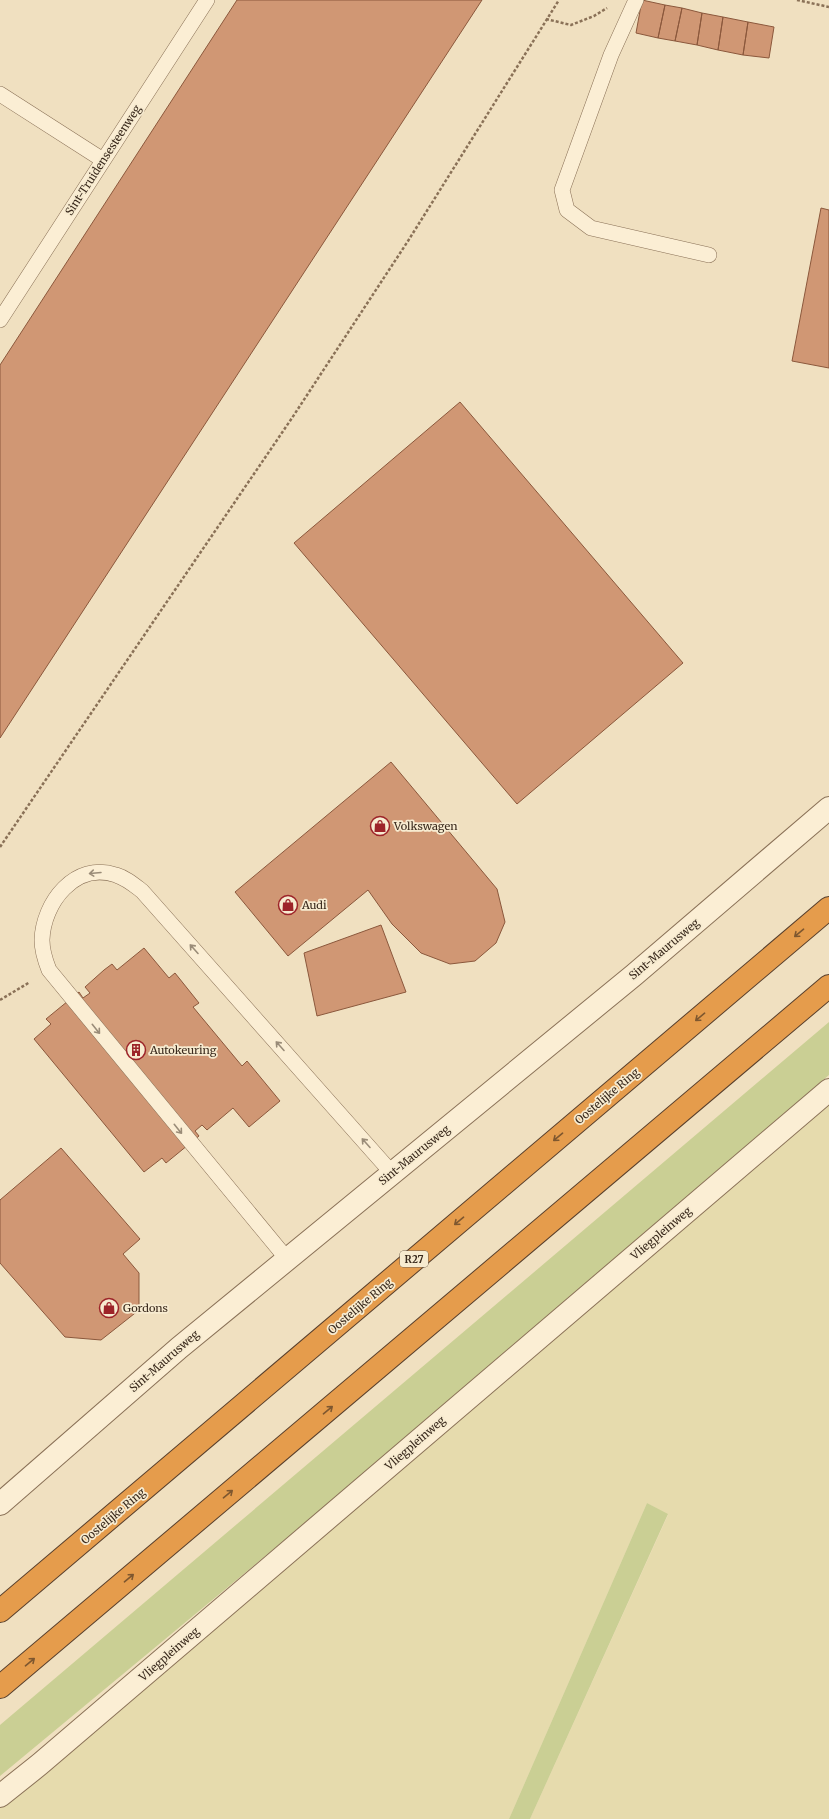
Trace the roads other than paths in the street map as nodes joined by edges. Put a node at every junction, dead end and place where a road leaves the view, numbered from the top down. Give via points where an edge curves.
1 (207, 0) edge
2 (636, 0) edge
3 (0, 94) edge
4 (103, 160) junction
5 (709, 255) dead end
6 (0, 320) edge
7 (829, 808) edge
8 (829, 908) edge
9 (829, 986) edge
10 (829, 1090) edge
11 (392, 1173) junction
12 (287, 1259) junction
13 (0, 1504) edge
14 (0, 1611) edge
15 (0, 1687) edge
16 (0, 1796) edge

1 - 4 lane, Sint-Truidensesteenweg
2 - 5 lane via 611,55 562,190 566,210 591,228
3 - 4 lane
4 - 6 lane, Sint-Truidensesteenweg
7 - 11 street, Sint-Maurusweg via 634,975
8 -> 14 highway, Oostelijke Ring / R27
15 -> 9 highway
10 - 16 street, Vliegpleinweg
11 - 12 street, Sint-Maurusweg
11 -> 12 lane via 142,891 129,880 114,874 90,873 70,882 60,892 44,926 43,952 49,970
12 - 13 street, Sint-Maurusweg via 179,1348

